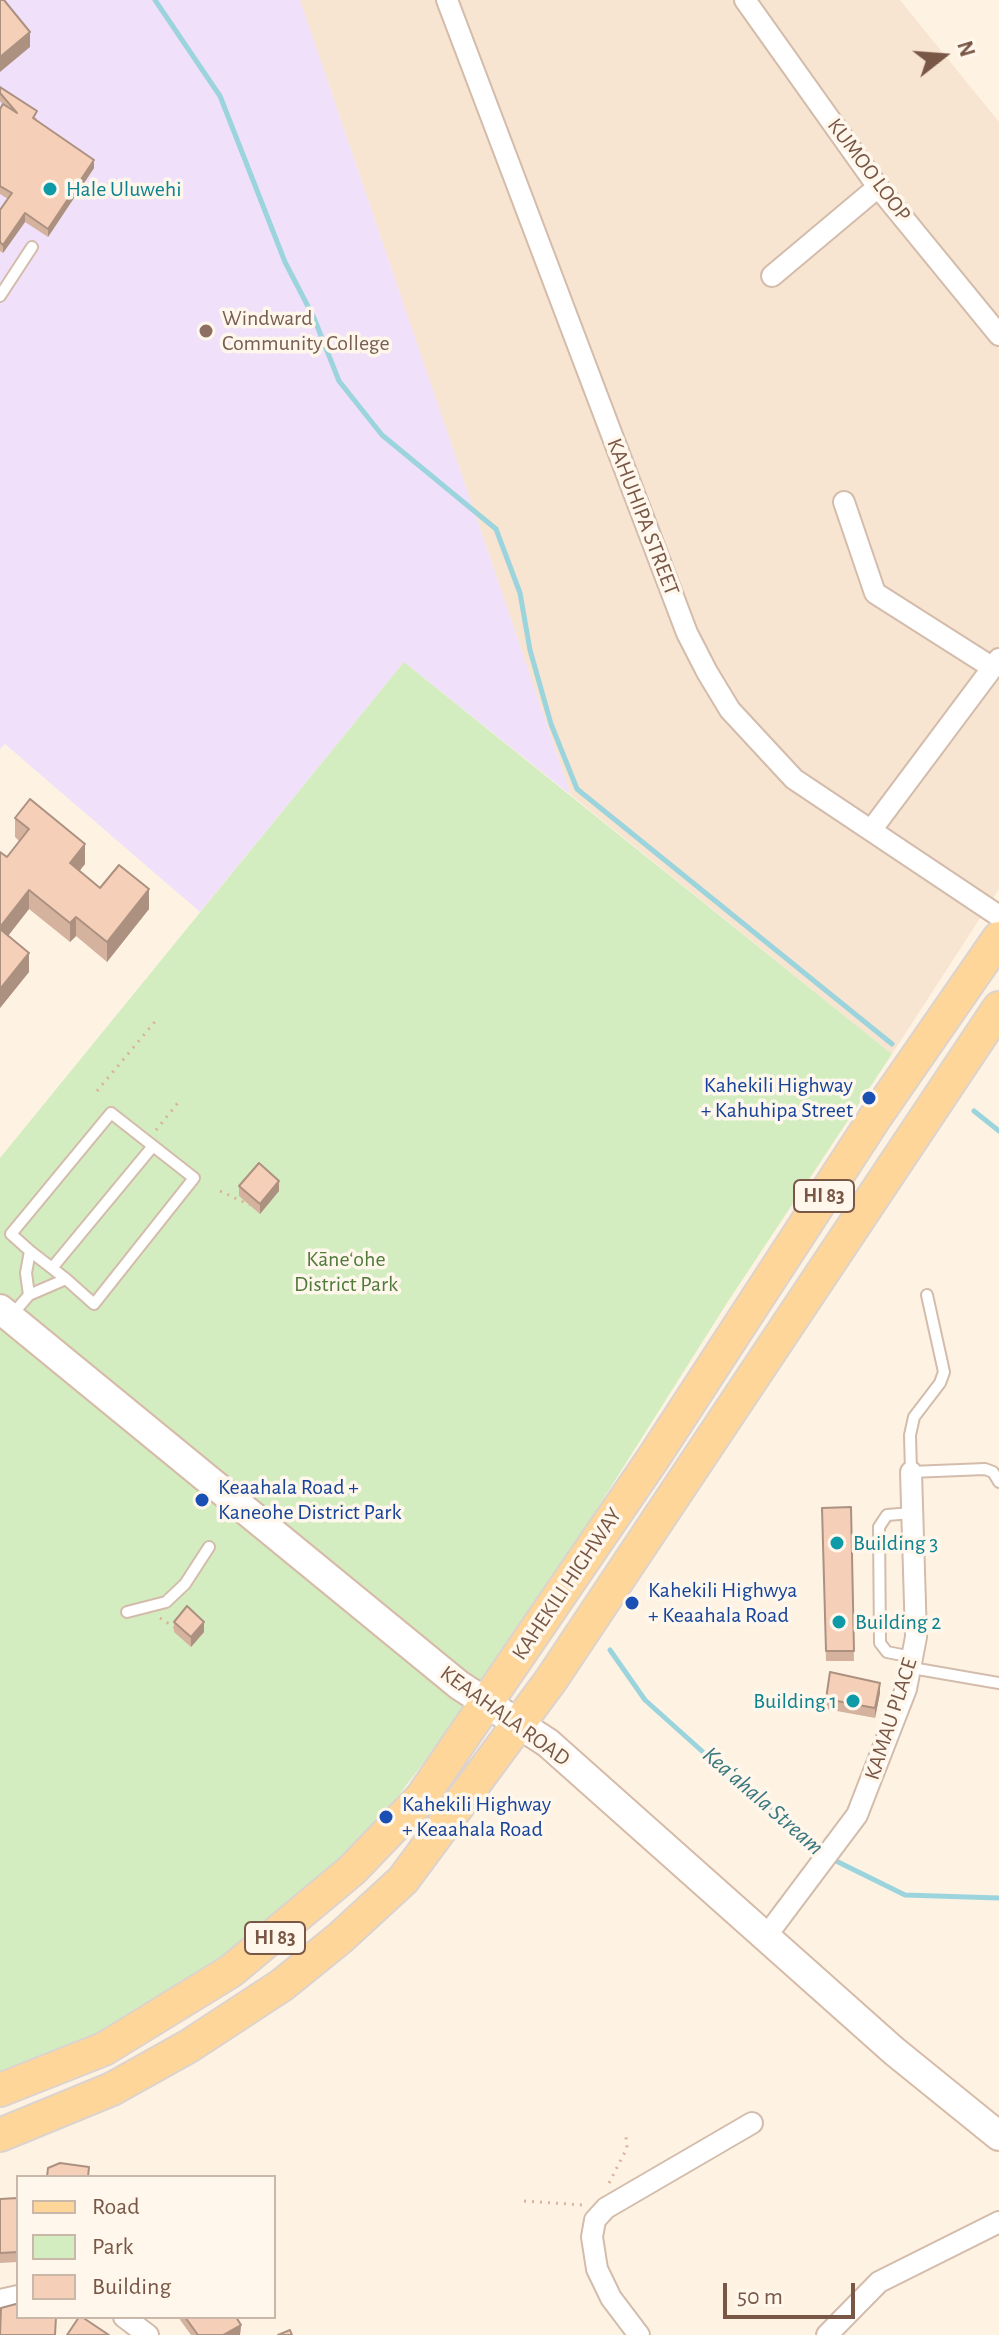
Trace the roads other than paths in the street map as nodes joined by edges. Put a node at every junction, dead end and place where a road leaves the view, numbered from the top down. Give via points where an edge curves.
1 (447, 0) edge
2 (745, 0) edge
3 (878, 187) junction
4 (32, 247) dead end
5 (772, 276) dead end
6 (0, 296) edge
7 (999, 335) edge
8 (844, 502) dead end
9 (996, 663) edge
10 (872, 829) junction
11 (999, 916) edge
12 (999, 938) edge
13 (999, 1008) edge
14 (152, 1141) junction
15 (30, 1251) junction
16 (52, 1268) junction
17 (66, 1279) junction
18 (29, 1295) junction
19 (927, 1295) dead end
20 (5, 1314) edge
21 (911, 1472) junction
22 (999, 1482) edge
23 (912, 1513) junction
24 (209, 1547) dead end
25 (127, 1612) dead end
26 (913, 1662) junction
27 (999, 1683) edge
28 (486, 1705) junction
29 (520, 1724) junction
30 (767, 1935) junction
31 (0, 2090) edge
32 (752, 2123) dead end
33 (0, 2135) edge
34 (999, 2136) edge
35 (999, 2222) edge
36 (127, 2319) edge
37 (148, 2335) edge
38 (639, 2335) edge
39 (827, 2335) edge

1 - 10 street, KAHUHIPA STREET via 687,633 730,710 794,779
2 - 3 street, KUMOO LOOP
3 - 5 street
3 - 7 street, KUMOO LOOP
4 - 6 lane
8 - 9 street via 875,593
9 - 10 street
10 - 11 street, KAHUHIPA STREET
12 - 28 main road, KAHEKILI HIGHWAY / HI 83
13 - 29 main road, KAHEKILI HIGHWAY / HI 83
14 - 15 lane via 111,1113 11,1234
14 - 16 lane
14 - 17 lane via 194,1178 94,1304
15 - 16 lane
15 - 18 lane
16 - 17 lane
17 - 18 lane
18 - 20 lane
19 - 21 lane via 944,1372 914,1417
20 - 28 street, KEAAHALA ROAD
21 - 22 lane via 985,1469
21 - 23 street, KAMAU PLACE
23 - 26 street, KAMAU PLACE
23 - 26 lane via 880,1520 879,1559 880,1643 887,1652
24 - 25 lane via 166,1602
26 - 27 lane
26 - 30 street, KAMAU PLACE via 862,1803 836,1847
28 - 29 street, KEAAHALA ROAD
28 - 31 main road, KAHEKILI HIGHWAY / HI 83 via 405,1816 269,1942 189,1999 104,2049
29 - 30 street, KEAAHALA ROAD
29 - 33 main road, KAHEKILI HIGHWAY / HI 83 via 412,1870 282,1985 112,2089
30 - 34 street, KEAAHALA ROAD via 894,2051
32 - 38 street via 599,2210 592,2237 597,2269
35 - 39 street via 879,2282
36 - 37 street

